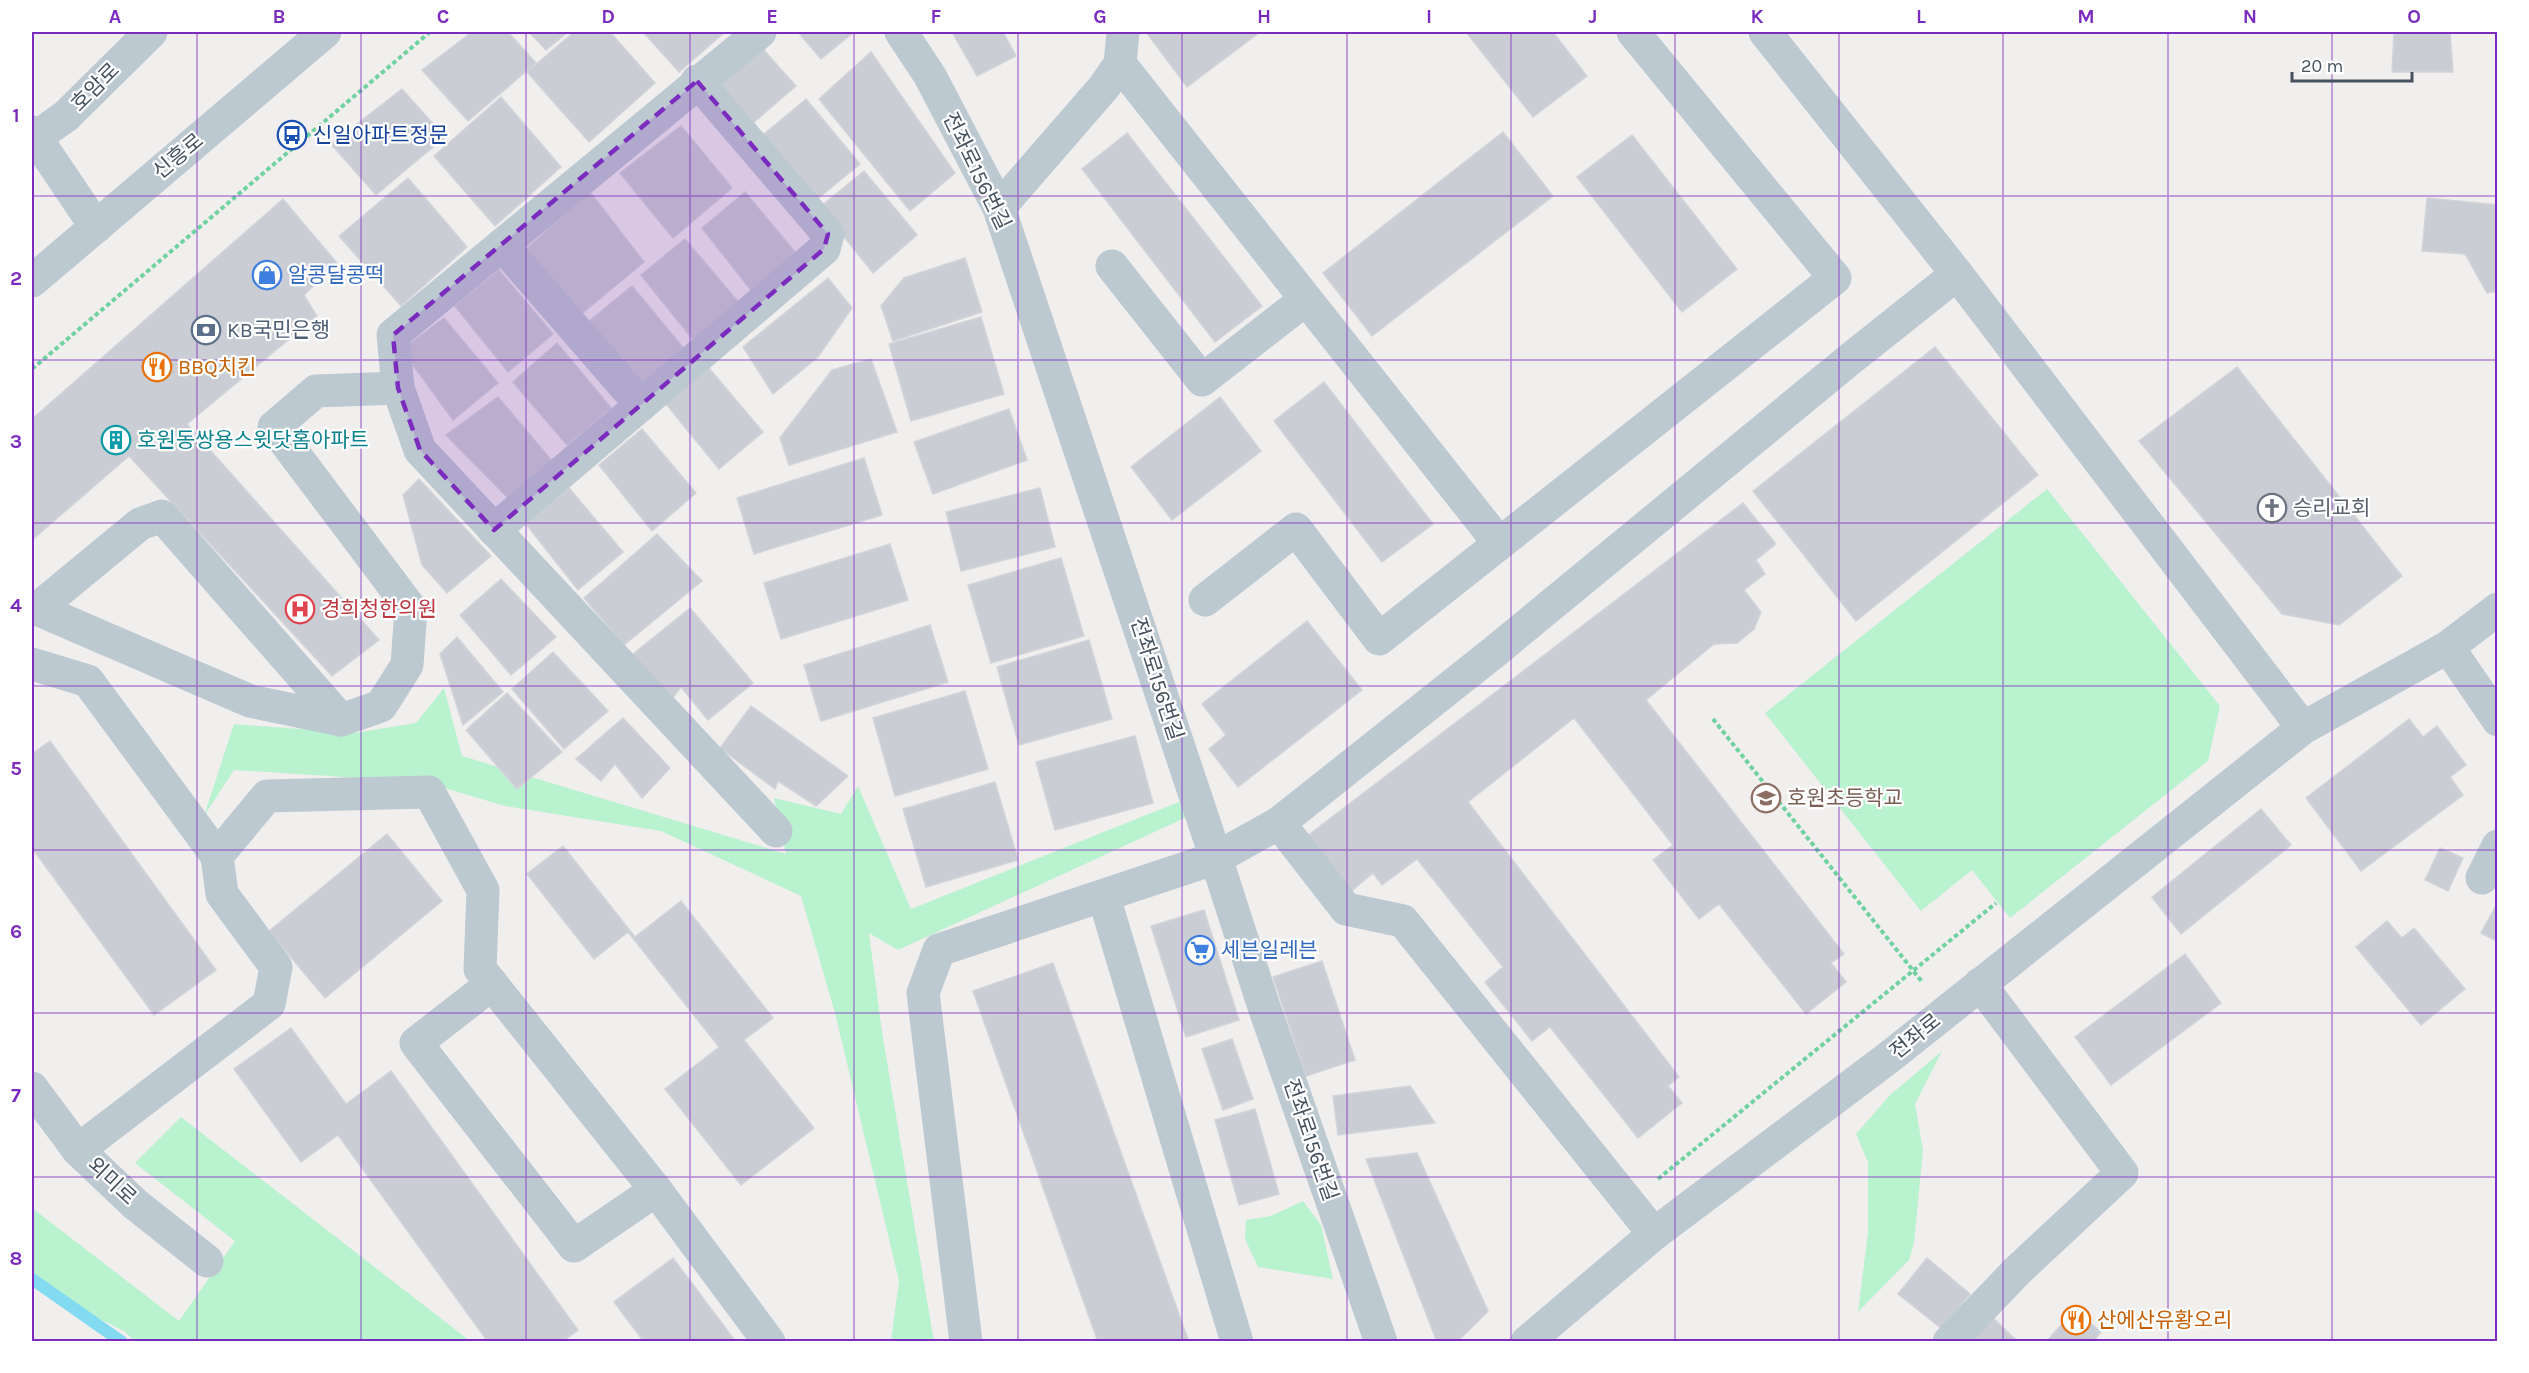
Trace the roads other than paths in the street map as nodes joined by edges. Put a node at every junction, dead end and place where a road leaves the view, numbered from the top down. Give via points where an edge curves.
1 (151, 32) edge
2 (325, 32) edge
3 (760, 32) edge
4 (901, 32) edge
5 (1123, 32) edge
6 (1633, 32) edge
7 (1765, 32) edge
8 (1120, 64) junction
9 (697, 81) junction
10 (33, 135) edge
11 (999, 208) junction
12 (96, 227) junction
13 (502, 244) junction
14 (1112, 266) dead end
15 (1957, 274) junction
16 (32, 281) edge
17 (1305, 300) junction
18 (398, 388) junction
19 (641, 405) junction
20 (494, 530) junction
21 (1499, 543) junction
22 (1205, 600) dead end
23 (34, 608) edge
24 (2498, 609) edge
25 (2448, 647) junction
26 (32, 664) edge
27 (341, 720) junction
28 (2498, 720) edge
29 (2303, 728) junction
30 (1279, 823) junction
31 (776, 831) dead end
32 (2498, 846) edge
33 (217, 856) junction
34 (1216, 858) junction
35 (2482, 878) dead end
36 (1104, 897) junction
37 (492, 984) junction
38 (1980, 984) junction
39 (32, 1088) edge
40 (78, 1150) junction
41 (656, 1190) junction
42 (1654, 1234) junction
43 (207, 1261) dead end
44 (769, 1341) edge
45 (966, 1341) edge
46 (1237, 1341) edge
47 (1380, 1341) edge
48 (1527, 1341) edge
49 (1949, 1341) edge

1 - 10 street, 호암로 via 66,116
2 - 12 street, 신흥로
3 - 9 street
4 - 11 street, 전좌로156번길 via 930,76
5 - 8 street
6 - 21 street via 1835,278
7 - 15 street
8 - 11 street
8 - 17 street
9 - 13 street
9 - 19 street via 828,234 824,249
10 - 12 street
11 - 34 street, 전좌로156번길
12 - 16 street, 신흥로
13 - 18 street via 393,335
13 - 19 street
14 - 17 street via 1202,380
15 - 29 street
15 - 30 street
17 - 21 street
18 - 20 street via 420,450
18 - 27 street via 316,391 274,427 411,609 407,665 381,706
19 - 20 street
20 - 31 street
21 - 22 street via 1379,639 1296,529
23 - 27 street via 250,702
23 - 27 street via 140,524 162,516
24 - 25 street, 전좌로
25 - 28 street
25 - 29 street, 전좌로
26 - 33 street via 88,681
29 - 38 street, 전좌로
30 - 34 street
30 - 42 street via 1346,909 1403,921
32 - 35 street
33 - 37 street via 267,796 429,792 483,890 480,969
33 - 40 street via 222,894 276,967 268,1004
34 - 36 street
34 - 47 street, 전좌로156번길
36 - 45 street via 939,950 924,993
36 - 46 street
37 - 41 street
37 - 41 street via 416,1044 574,1246
38 - 42 street, 전좌로
38 - 49 street via 2122,1173
39 - 40 street, 외미로
40 - 43 street, 외미로 via 135,1204
41 - 44 street
42 - 48 street, 전좌로

